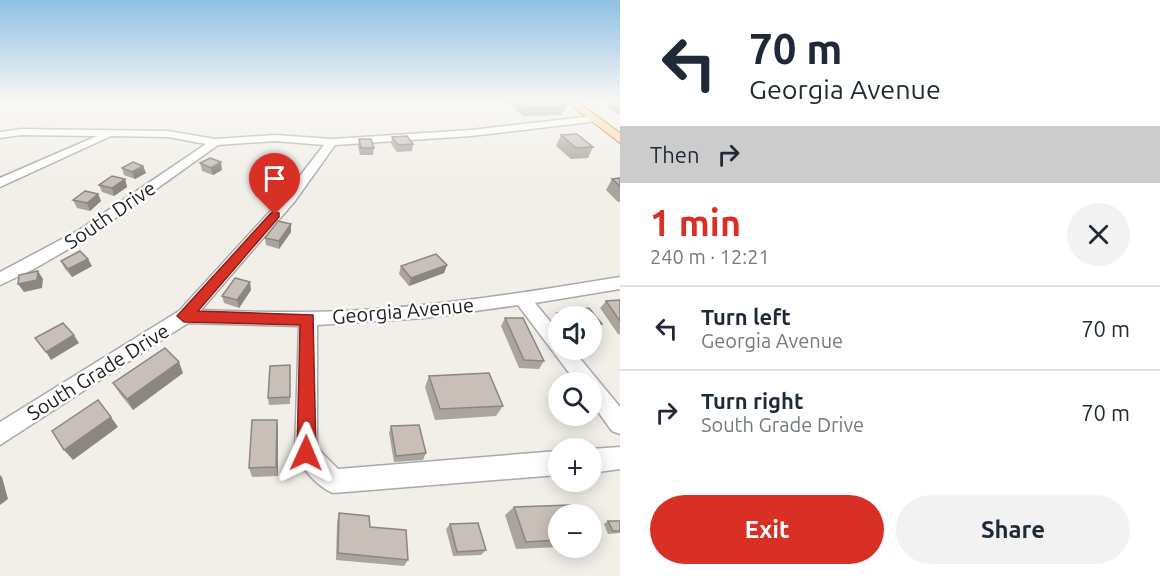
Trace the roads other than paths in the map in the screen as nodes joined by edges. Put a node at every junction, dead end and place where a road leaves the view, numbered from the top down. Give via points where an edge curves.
1 (525, 127) edge
2 (605, 127) edge
3 (110, 134) junction
4 (0, 135) edge
5 (618, 136) edge
6 (215, 142) junction
7 (332, 142) junction
8 (0, 183) edge
9 (0, 279) edge
10 (620, 283) edge
11 (523, 299) junction
12 (184, 316) junction
13 (308, 319) junction
14 (548, 331) edge
15 (570, 360) edge
16 (580, 372) edge
17 (602, 400) edge
18 (620, 424) edge
19 (0, 434) edge
20 (620, 459) edge
21 (602, 460) edge
22 (548, 464) edge

1 - 7 street
2 - 5 main road
3 - 4 street
3 - 6 street via 168,134
3 - 8 street
6 - 7 street via 275,138
6 - 9 street, South Drive via 45,259
7 - 12 street, South Grade Drive via 290,198
10 - 11 street, Georgia Avenue
11 - 13 street, Georgia Avenue
11 - 14 street
12 - 13 street, Georgia Avenue
12 - 19 street, South Grade Drive
13 - 22 street via 306,453 333,481
15 - 16 street
17 - 18 street
20 - 21 street

